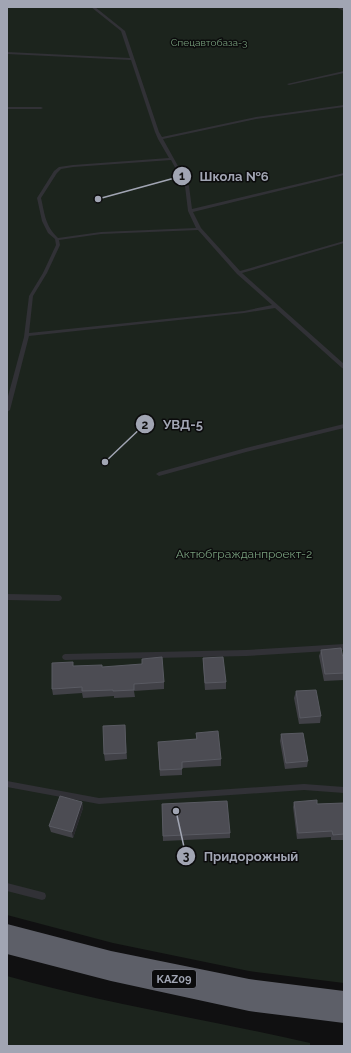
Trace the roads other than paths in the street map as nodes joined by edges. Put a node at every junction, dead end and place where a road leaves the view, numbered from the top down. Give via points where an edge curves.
1 (93, 7) edge
2 (337, 7) edge
3 (344, 10) edge
4 (7, 53) edge
5 (133, 58) junction
6 (344, 72) edge
7 (289, 84) dead end
8 (344, 106) edge
9 (7, 108) edge
10 (41, 108) dead end
11 (160, 139) junction
12 (172, 159) junction
13 (344, 174) edge
14 (190, 211) junction
15 (200, 229) junction
16 (56, 240) junction
17 (344, 242) edge
18 (240, 273) junction
19 (276, 306) junction
20 (26, 335) junction
21 (344, 358) edge
22 (336, 360) junction
23 (344, 367) edge
24 (7, 410) edge
25 (344, 426) edge
26 (159, 474) dead end
27 (7, 597) edge
28 (59, 598) dead end
29 (344, 647) edge
30 (65, 657) dead end
31 (7, 784) edge
32 (344, 790) edge
33 (7, 887) edge
34 (42, 896) dead end
35 (7, 939) edge
36 (344, 1008) edge

1 - 5 lane via 123,31
2 - 3 lane
4 - 5 lane
5 - 11 lane
6 - 7 lane
8 - 11 lane via 256,118
9 - 10 lane
11 - 12 lane
12 - 14 lane via 187,186
12 - 16 lane via 60,168 39,198 44,222
13 - 14 lane
14 - 15 lane
15 - 16 lane via 101,233
15 - 18 lane
16 - 20 lane via 58,245 31,296
17 - 18 lane
18 - 19 lane
19 - 20 lane via 244,312
19 - 22 lane
20 - 24 lane
21 - 22 lane
22 - 23 lane
25 - 26 lane
27 - 28 lane
29 - 30 lane via 246,653
31 - 32 lane via 99,801 304,787
33 - 34 lane
35 - 36 highway, KAZ09 via 111,966 249,995

